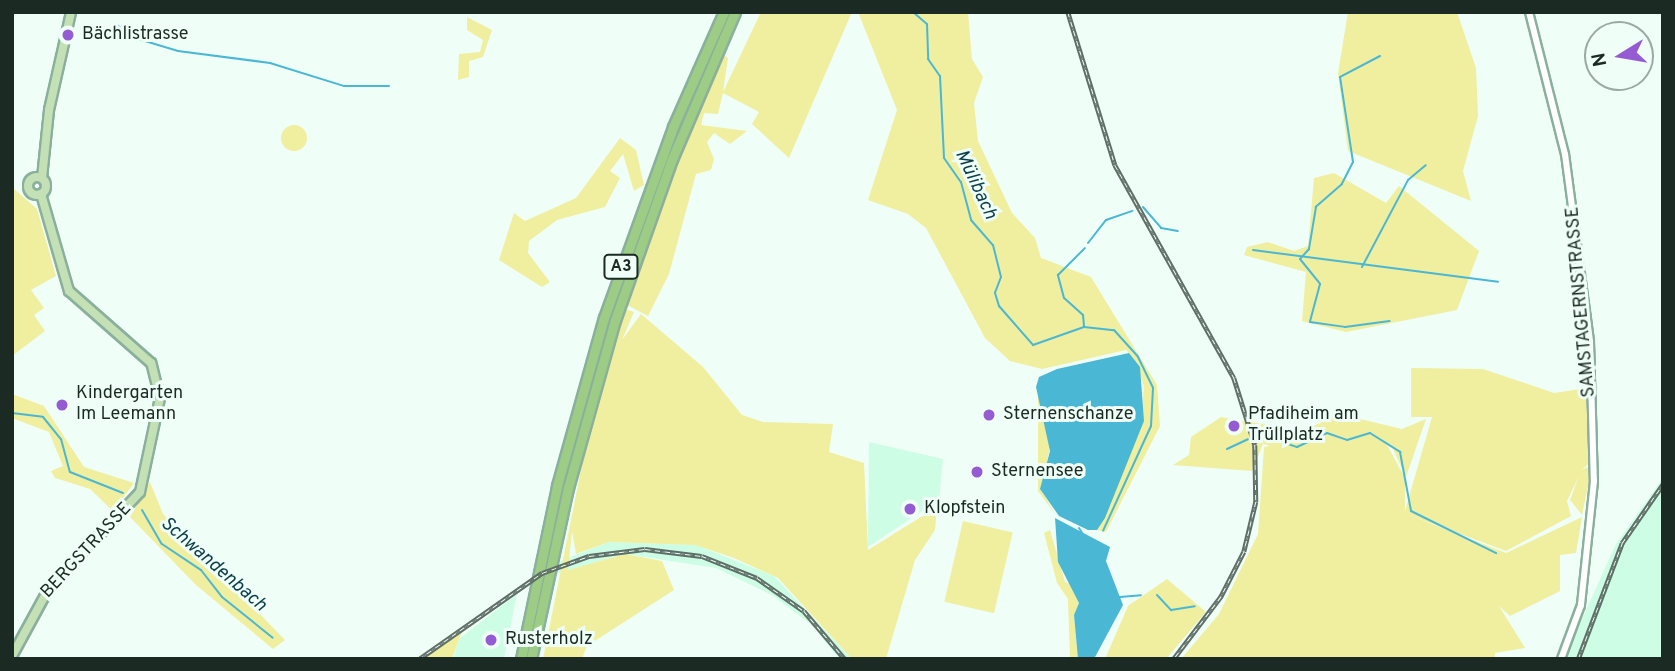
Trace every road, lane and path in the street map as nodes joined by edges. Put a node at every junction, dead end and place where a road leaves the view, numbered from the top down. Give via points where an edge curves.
1 (71, 12) edge
2 (724, 12) edge
3 (735, 12) edge
4 (1529, 12) edge
5 (42, 178) junction
6 (41, 194) junction
7 (12, 656) edge
8 (520, 659) edge
9 (531, 659) edge
10 (1561, 659) edge

1 - 5 main road via 49,110
2 - 8 highway, A3 via 648,192 598,339 557,486
3 - 9 highway, A3 via 672,159 615,320 568,488
4 - 10 street, SAMSTAGERNSTRASSE via 1565,154 1590,342 1594,481 1582,596
5 - 6 main road, BERGSTRASSE via 46,187
5 - 6 main road, BERGSTRASSE via 28,185
6 - 7 main road, BERGSTRASSE via 69,291 152,363 160,398 140,492 49,588

